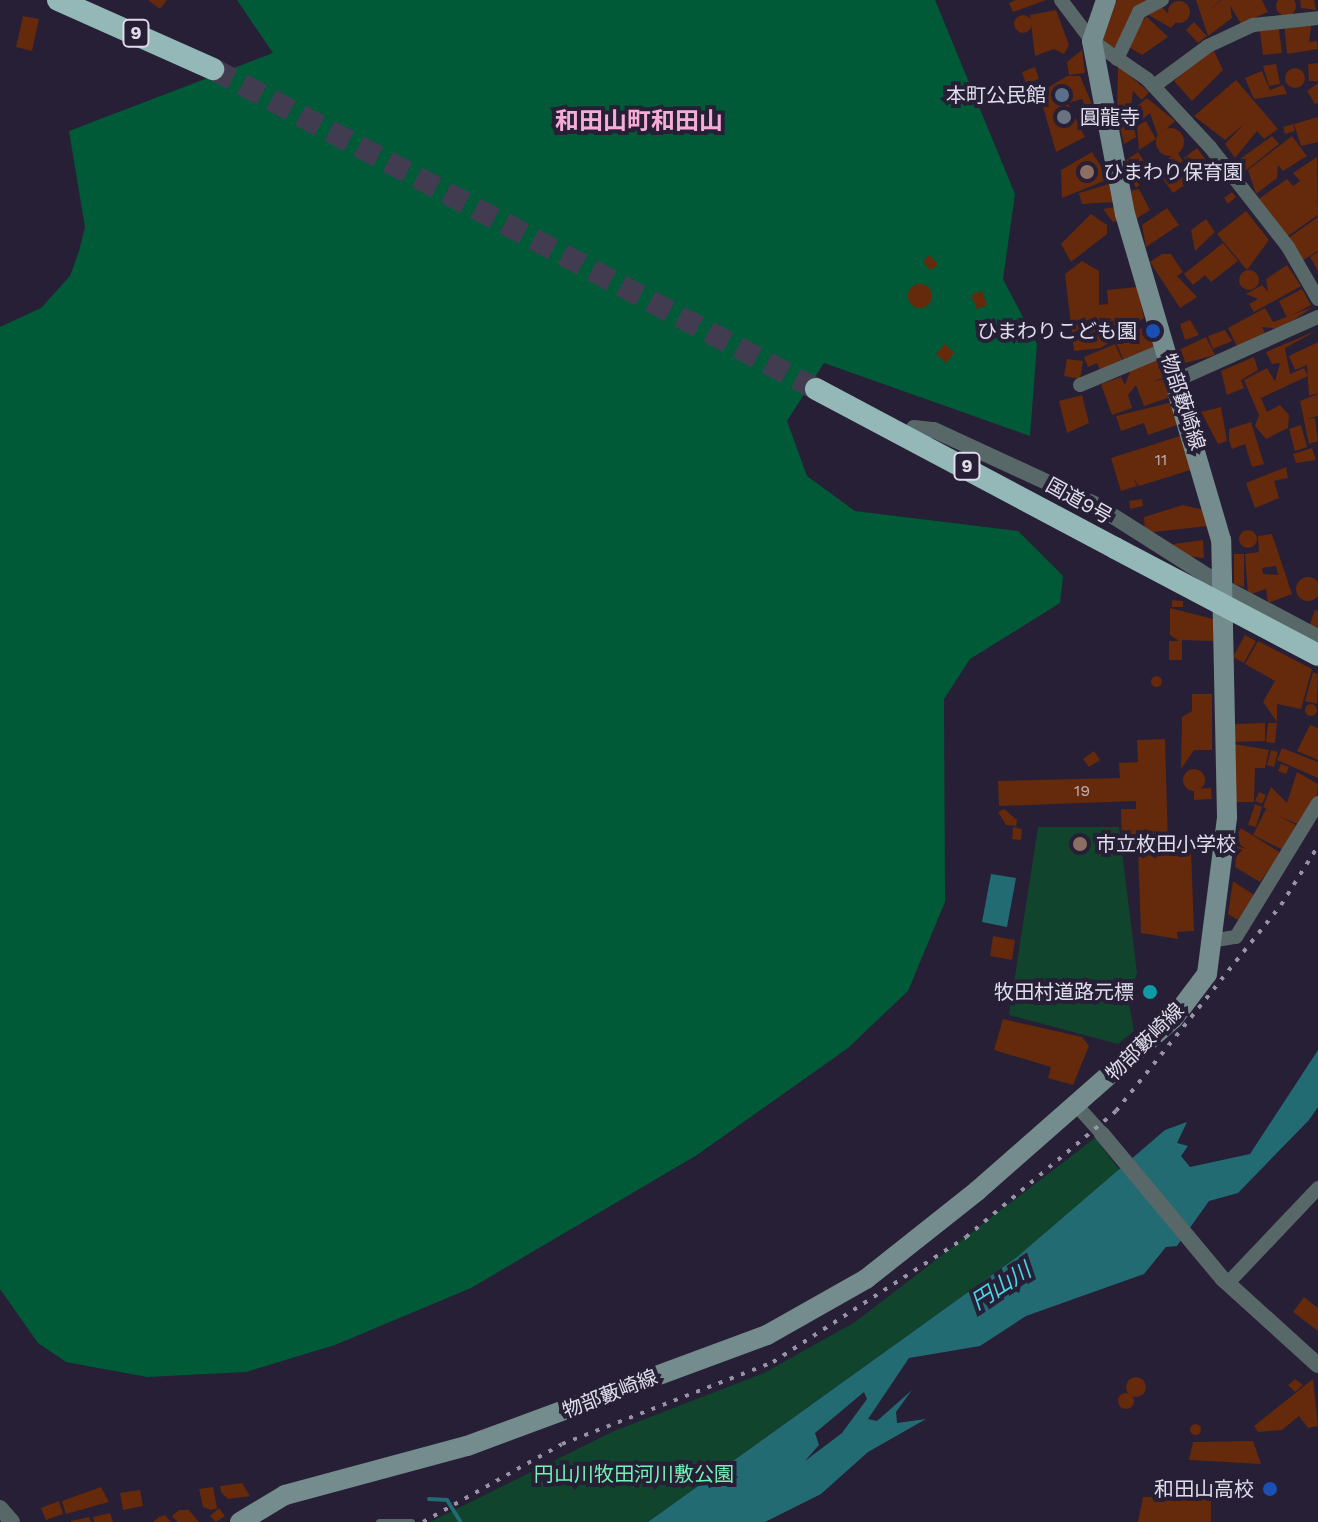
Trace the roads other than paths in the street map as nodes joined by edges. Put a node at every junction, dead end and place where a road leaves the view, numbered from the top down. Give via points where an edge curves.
1 (58, 0) edge
2 (1061, 0) edge
3 (1106, 0) edge
4 (1162, 0) edge
5 (1318, 18) edge
6 (1092, 41) junction
7 (1117, 59) junction
8 (213, 69) tunnel mouth
9 (1154, 86) junction
10 (1318, 299) edge
11 (1318, 317) edge
12 (1166, 349) junction
13 (1177, 380) junction
14 (1080, 385) dead end
15 (816, 389) tunnel mouth
16 (909, 438) junction
17 (1223, 586) junction
18 (1318, 636) edge
19 (1318, 655) edge
20 (1318, 803) edge
21 (1216, 940) junction
22 (1078, 1107) junction
23 (1102, 1134) joint
24 (1318, 1188) edge
25 (1226, 1281) junction
26 (1318, 1365) edge
27 (0, 1508) edge
28 (12, 1522) edge
29 (240, 1522) edge
30 (379, 1522) edge
31 (411, 1522) edge

1 - 8 highway, 9
2 - 6 street
3 - 6 main road, 物部藪崎線
4 - 7 street via 1139,12
5 - 9 street via 1253,25 1208,46
6 - 7 street
6 - 12 main road, 物部藪崎線 via 1125,214
7 - 9 street
9 - 10 street via 1288,247
11 - 13 street
12 - 13 main road, 物部藪崎線
12 - 14 street
13 - 17 main road, 物部藪崎線 via 1213,497
15 - 16 highway, 国道9号 / 9
16 - 17 street via 914,428 934,430 1094,504
16 - 19 highway, 国道9号 / 9, bridge
17 - 18 street
17 - 21 main road, 物部藪崎線 via 1227,817
20 - 21 street via 1236,937
21 - 22 main road, 物部藪崎線 via 1207,974 1173,1019
22 - 23 street
22 - 29 main road, 物部藪崎線 via 866,1279 767,1335 467,1446 285,1495
23 - 25 street
24 - 25 street
25 - 26 street
27 - 28 street
30 - 31 lane

